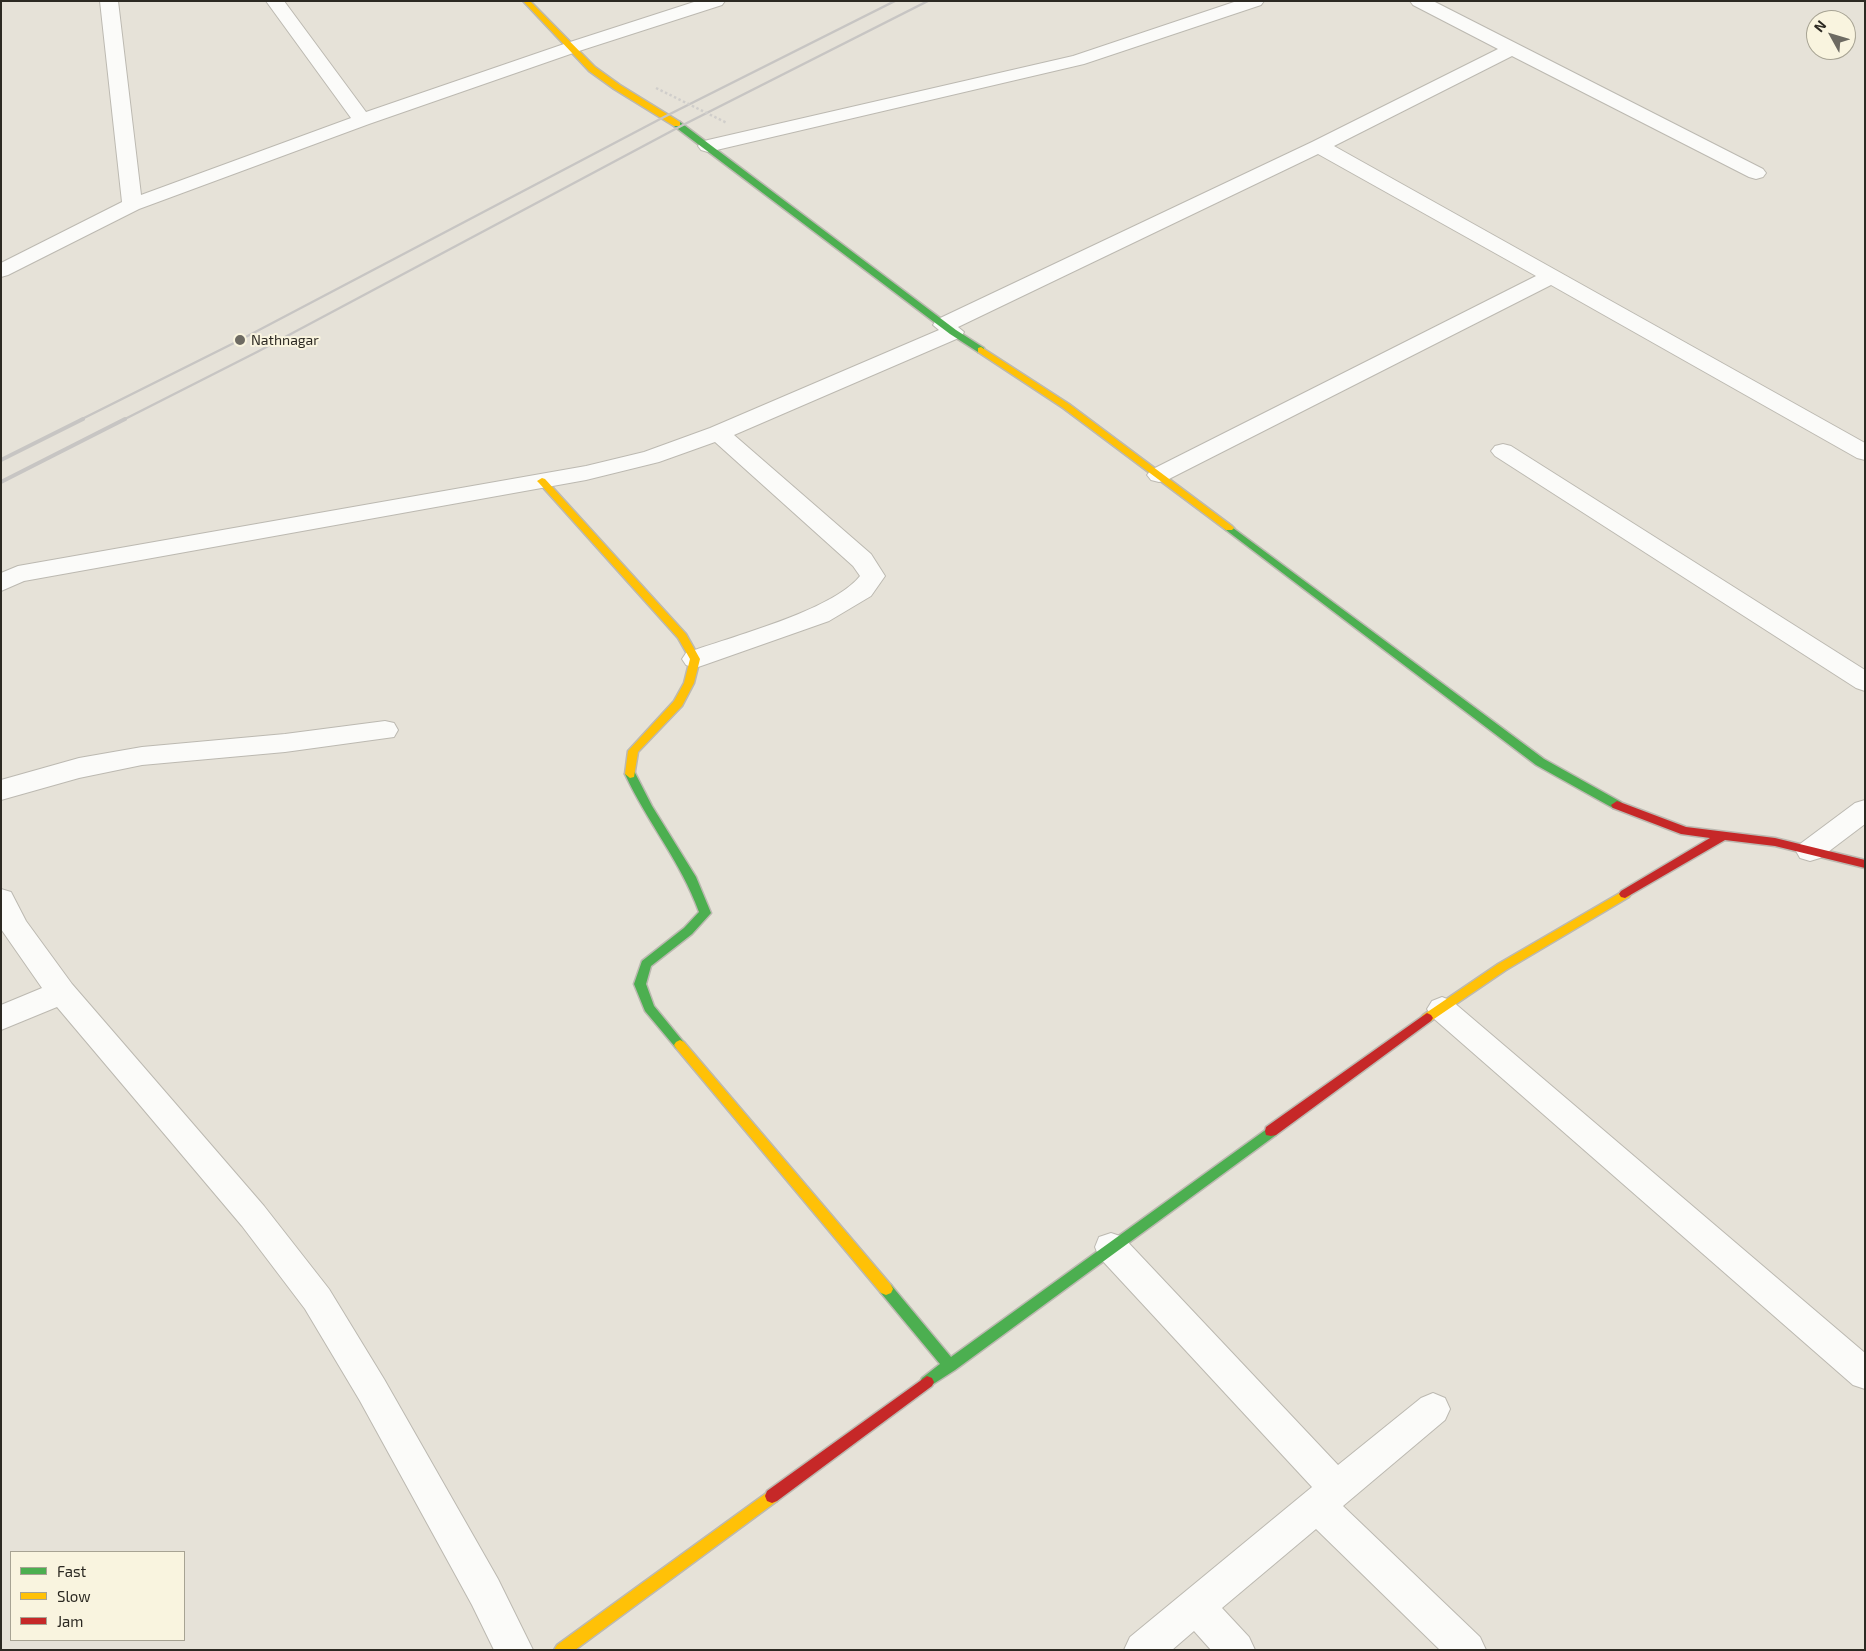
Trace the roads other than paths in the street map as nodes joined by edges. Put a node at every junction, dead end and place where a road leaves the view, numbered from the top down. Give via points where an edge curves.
1 (109, 1) edge
2 (275, 1) edge
3 (526, 1) edge
4 (716, 1) edge
5 (1255, 1) edge
6 (1419, 1) edge
7 (573, 47) junction
8 (1512, 49) junction
9 (362, 120) junction
10 (708, 146) junction
11 (1319, 146) junction
12 (1756, 173) dead end
13 (132, 205) junction
14 (1, 271) edge
15 (1551, 277) junction
16 (948, 328) junction
17 (718, 433) junction
18 (1503, 452) dead end
19 (1865, 453) edge
20 (1159, 475) junction
21 (542, 481) junction
22 (1, 583) edge
23 (694, 659) junction
24 (1865, 682) edge
25 (386, 730) dead end
26 (1, 790) edge
27 (1865, 810) edge
28 (1723, 836) junction
29 (1810, 850) junction
30 (1865, 864) edge
31 (1, 900) edge
32 (62, 992) junction
33 (1442, 1009) junction
34 (1, 1018) edge
35 (1111, 1247) junction
36 (950, 1366) junction
37 (1865, 1374) edge
38 (1433, 1409) dead end
39 (1327, 1497) junction
40 (1196, 1606) junction
41 (514, 1650) edge
42 (562, 1650) edge
43 (1142, 1650) edge
44 (1236, 1650) edge
45 (1467, 1650) edge

1 - 13 street
2 - 9 street
3 - 7 street
4 - 7 street
5 - 10 street via 1078,60
6 - 8 street
7 - 9 street
7 - 10 street via 592,69 617,88
8 - 11 street
8 - 12 street
9 - 13 street
10 - 16 street
11 - 15 street
11 - 16 street
13 - 14 street
15 - 19 street
15 - 20 street
16 - 17 street
16 - 20 street via 1066,406
17 - 21 street via 651,457
17 - 23 street via 862,560 873,576 862,590 820,615
18 - 24 street
20 - 28 street via 1540,762 1610,802 1686,831
21 - 22 street via 18,574
21 - 23 street via 682,636
23 - 36 street via 689,683 678,703 633,751 630,774 700,893 705,913 688,931 646,964 640,984 649,1008
25 - 26 street via 142,756 79,768
27 - 29 street
28 - 29 street
28 - 33 street via 1502,968
29 - 30 street
31 - 32 street via 16,928
32 - 34 street
32 - 41 street via 253,1216 317,1299 372,1390
33 - 35 street
33 - 37 street
35 - 36 street
35 - 39 street
36 - 42 street
38 - 39 street
39 - 40 street
39 - 45 street
40 - 43 street
40 - 44 street

